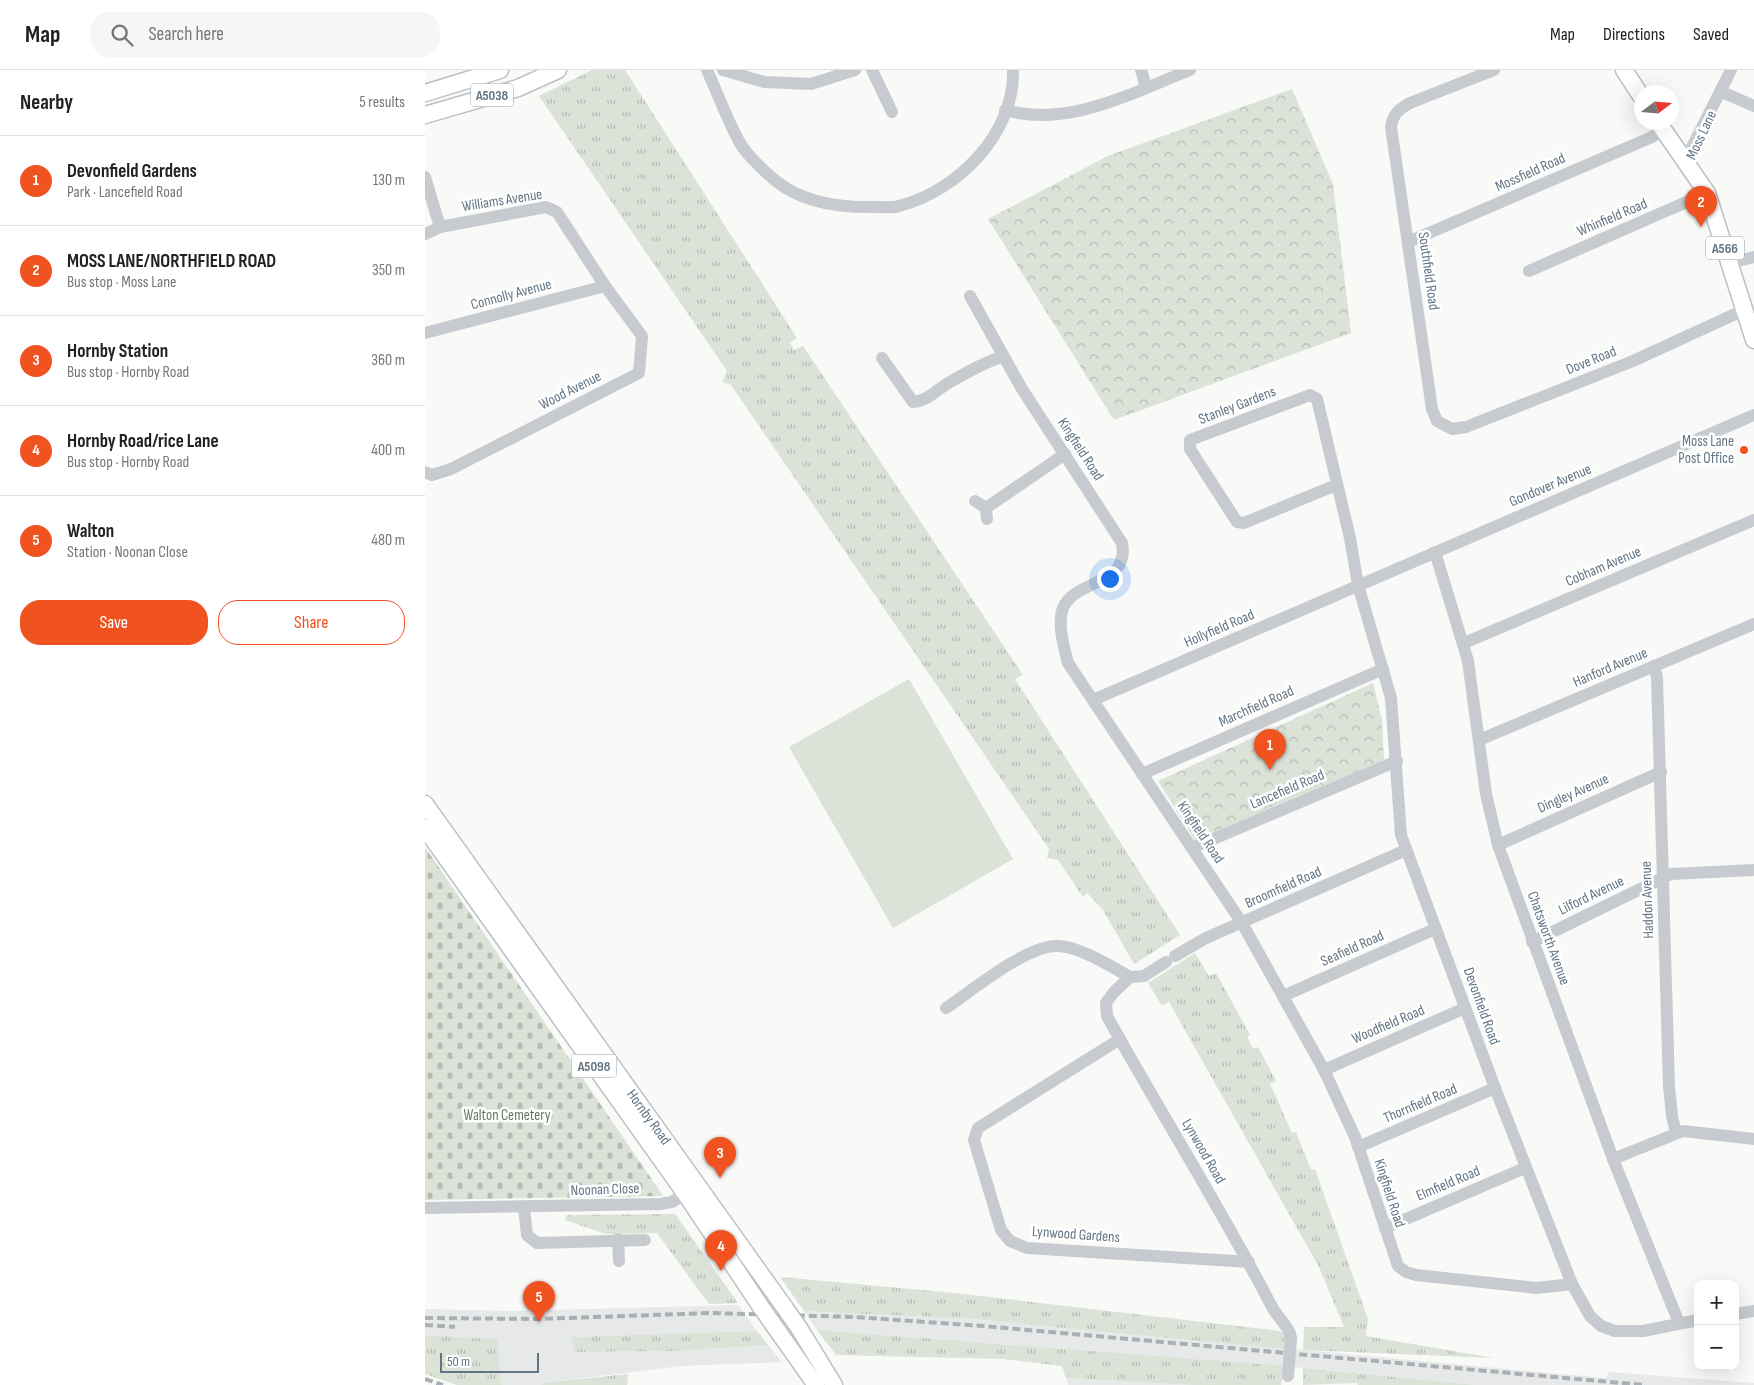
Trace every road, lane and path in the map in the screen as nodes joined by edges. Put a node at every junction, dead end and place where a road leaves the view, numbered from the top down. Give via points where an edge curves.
1 (500, 70) edge
2 (558, 70) edge
3 (707, 70) edge
4 (723, 70) edge
5 (855, 70) edge
6 (872, 70) edge
7 (1013, 70) edge
8 (1141, 70) edge
9 (1189, 70) edge
10 (1494, 70) edge
11 (1624, 70) edge
12 (1731, 70) edge
13 (1634, 85) edge
14 (1147, 87) junction
15 (1722, 92) junction
16 (425, 93) edge
17 (1754, 106) edge
18 (1005, 110) junction
19 (892, 112) dead end
20 (425, 115) edge
21 (1657, 130) edge
22 (1664, 130) edge
23 (1685, 161) junction
24 (425, 177) edge
25 (1707, 194) junction
26 (441, 227) junction
27 (425, 234) edge
28 (1408, 242) junction
29 (1754, 257) edge
30 (1729, 263) junction
31 (1529, 270) dead end
32 (605, 286) junction
33 (970, 296) dead end
34 (1744, 310) junction
35 (425, 333) edge
36 (1754, 340) edge
37 (1003, 356) junction
38 (882, 358) dead end
39 (1754, 415) edge
40 (1446, 427) joint
41 (1065, 454) junction
42 (425, 472) edge
43 (1337, 485) junction
44 (983, 510) dead end
45 (1754, 520) edge
46 (1435, 552) junction
47 (1358, 585) junction
48 (1754, 624) edge
49 (1464, 643) junction
50 (1654, 666) junction
51 (1383, 669) junction
52 (1093, 700) junction
53 (1479, 740) junction
54 (1397, 761) junction
55 (1661, 772) junction
56 (1142, 774) junction
57 (425, 804) edge
58 (425, 828) edge
59 (1498, 844) junction
60 (1192, 848) junction
61 (1406, 850) junction
62 (1754, 870) edge
63 (1663, 878) junction
64 (1242, 922) junction
65 (1435, 929) junction
66 (1532, 942) junction
67 (1130, 977) junction
68 (1283, 996) junction
69 (946, 1008) dead end
70 (1465, 1008) junction
71 (1120, 1039) junction
72 (1324, 1070) junction
73 (1495, 1088) junction
74 (1676, 1133) junction
75 (1754, 1140) edge
76 (1358, 1147) junction
77 (1613, 1159) junction
78 (1525, 1168) junction
79 (691, 1189) junction
80 (425, 1208) edge
81 (524, 1208) junction
82 (1385, 1228) junction
83 (618, 1239) junction
84 (645, 1240) dead end
85 (619, 1261) dead end
86 (1249, 1262) junction
87 (1572, 1284) junction
88 (1754, 1312) edge
89 (1739, 1314) edge
90 (1694, 1320) edge
91 (1679, 1322) junction
92 (1288, 1380) edge
93 (816, 1385) edge
94 (834, 1385) edge

1 - 16 main road, A5038
2 - 20 main road, A5038 via 518,88
3 - 18 street via 741,144 777,182 808,200 852,208 899,207 935,192 972,165 993,137
4 - 5 street via 764,82 811,84
6 - 19 street
7 - 18 street
8 - 14 street
9 - 14 street
10 - 28 street, Southfield Road via 1410,103 1394,115 1391,127
11 - 13 main road
12 - 15 street, Moss Lane
14 - 18 street via 1065,114 1028,116
15 - 17 street
15 - 23 street, Moss Lane
21 - 28 street, Mossfield Road via 1651,137
22 - 23 main road, A566
23 - 25 main road, Moss Lane / A566
24 - 26 street
25 - 30 main road, Moss Lane / A566
25 - 31 street, Whinfield Road
26 - 27 street, Williams Avenue
26 - 32 street, Williams Avenue via 547,206 557,212
28 - 40 street, Southfield Road via 1432,409 1437,421
29 - 30 street
30 - 34 main road, Moss Lane / A566
32 - 35 street, Connolly Avenue
32 - 42 street, Wood Avenue via 642,336 639,373 451,469 432,475
33 - 37 street, Kingfield Road
34 - 36 main road, Moss Lane / A566
34 - 40 street, Dove Road via 1633,361 1466,428
37 - 38 street via 963,374 923,401 913,402
37 - 41 street, Kingfield Road
39 - 46 street, Gondover Avenue
41 - 44 street
41 - 52 street, Kingfield Road via 1123,548 1117,568 1103,580 1070,598 1062,613 1068,662
43 - 43 street, Stanley Gardens via 1244,523 1237,522 1190,449 1191,440 1310,395 1317,399
43 - 47 street, Stanley Gardens
45 - 49 street, Cobham Avenue
46 - 47 street, Gondover Avenue
46 - 49 street, Chatsworth Avenue
47 - 51 street, Devonfield Road
47 - 52 street, Hollyfield Road
48 - 50 street, Hanford Avenue
49 - 53 street, Chatsworth Avenue
50 - 53 street, Hanford Avenue
50 - 55 street, Haddon Avenue
51 - 54 street, Devonfield Road via 1392,707
51 - 56 street, Marchfield Road
52 - 56 street, Kingfield Road
53 - 59 street, Chatsworth Avenue via 1486,794
54 - 60 street, Lancefield Road
54 - 61 street, Devonfield Road via 1400,828
55 - 59 street, Dingley Avenue
55 - 63 street, Haddon Avenue
56 - 60 street, Kingfield Road
57 - 79 main road, Hornby Road / A5098
58 - 79 main road, Hornby Road / A5098
59 - 66 street, Chatsworth Avenue
60 - 64 street, Kingfield Road
61 - 64 street, Broomfield Road
61 - 65 street, Devonfield Road
62 - 63 street, Lilford Avenue via 1684,872
63 - 66 street, Lilford Avenue
63 - 74 street, Haddon Avenue via 1669,1087
64 - 67 street, Broomfield Road via 1193,944 1144,976
64 - 68 street, Kingfield Road
65 - 68 street, Seafield Road
65 - 70 street, Devonfield Road
66 - 77 street, Chatsworth Avenue
67 - 69 street via 1088,954 1057,946 1032,951
67 - 71 street, Lynwood Road via 1106,1003 1107,1016
68 - 72 street, Kingfield Road
70 - 72 street, Woodfield Road
70 - 73 street, Devonfield Road
71 - 86 street, Lynwood Road
71 - 86 street, Lynwood Gardens via 978,1128 974,1140 1001,1230 1009,1241 1027,1248
72 - 76 street, Kingfield Road
73 - 76 street, Thornfield Road
73 - 78 street, Devonfield Road
74 - 75 street via 1698,1131
74 - 77 street
76 - 82 street, Kingfield Road
77 - 91 street, Chatsworth Avenue
78 - 82 street, Elmfield Road
78 - 87 street, Devonfield Road
79 - 81 street, Noonan Close via 672,1202 660,1204
79 - 93 main road, Hornby Road / A5098, bridge via 761,1306
79 - 94 main road, Hornby Road / A5098, bridge via 785,1308
80 - 81 street, Noonan Close
81 - 83 street via 527,1235 537,1243
82 - 87 street, Kingfield Road via 1398,1266 1410,1274 1537,1288
83 - 84 street
83 - 85 street
86 - 92 street, Lynwood Road, bridge via 1273,1310 1291,1333
87 - 91 street, Devonfield Road via 1590,1316 1606,1328 1637,1332
88 - 89 street
90 - 91 street, Devonfield Road

